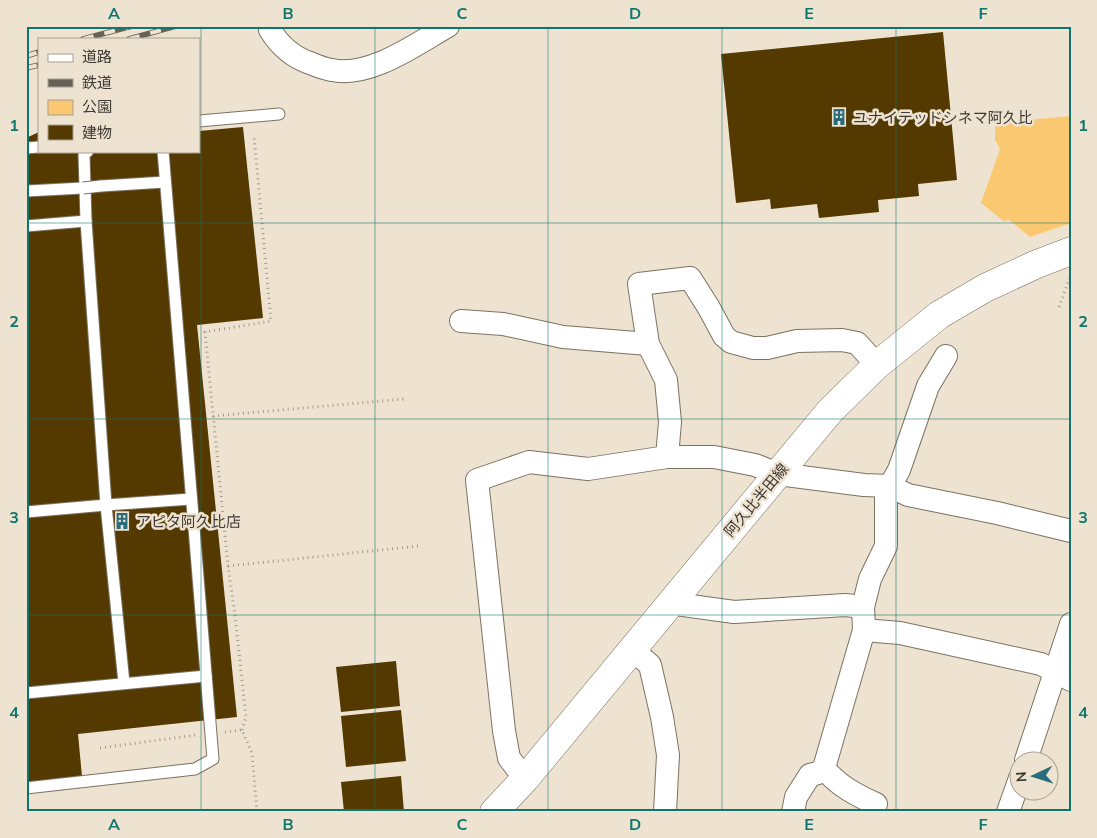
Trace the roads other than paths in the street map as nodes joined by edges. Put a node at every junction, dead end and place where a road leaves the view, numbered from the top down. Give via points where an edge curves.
1 (448, 26) edge
2 (270, 30) dead end
3 (279, 114) dead end
4 (200, 121) edge
5 (87, 152) edge
6 (163, 152) edge
7 (165, 182) junction
8 (26, 191) edge
9 (86, 220) junction
10 (26, 226) edge
11 (1071, 251) edge
12 (461, 321) dead end
13 (648, 344) junction
14 (946, 356) dead end
15 (877, 365) junction
16 (667, 457) junction
17 (778, 474) junction
18 (890, 486) junction
19 (191, 499) junction
20 (106, 505) junction
21 (26, 512) edge
22 (1071, 531) edge
23 (669, 603) junction
24 (863, 608) junction
25 (1071, 624) edge
26 (864, 630) junction
27 (632, 649) junction
28 (206, 676) junction
29 (1063, 677) edge
30 (124, 683) junction
31 (26, 693) edge
32 (1030, 750) edge
33 (824, 768) junction
34 (525, 779) junction
35 (26, 788) edge
36 (1012, 800) edge
37 (876, 804) dead end
38 (494, 812) edge
39 (665, 812) edge
40 (793, 812) edge
41 (1008, 812) edge

1 - 2 street via 388,60 372,66 333,71 288,52
3 - 4 lane
5 - 9 lane via 84,154
6 - 7 lane
7 - 8 lane, bridge
7 - 19 lane
9 - 10 lane
9 - 20 lane
11 - 15 main road, 阿久比半田線 via 1002,280 947,310
12 - 13 street via 503,324 563,337
13 - 15 street via 639,284 690,278 724,336 731,342 767,348 797,341 842,340 857,343
13 - 16 street via 666,380 670,422
14 - 18 street via 928,386 899,470
15 - 17 main road, 阿久比半田線 via 830,411
16 - 17 street via 714,457 755,465
16 - 34 street via 588,468 529,462 477,480 504,731 509,758
17 - 18 street
17 - 23 main road, 阿久比半田線
18 - 22 street via 908,495
18 - 24 street via 886,494 886,546 870,579
19 - 20 lane
19 - 28 lane
20 - 21 lane
20 - 30 lane
23 - 24 street via 734,612 845,605
23 - 27 main road, 阿久比半田線
24 - 26 street
25 - 29 street
26 - 29 street via 900,633 1041,664
26 - 33 street
27 - 34 main road, 阿久比半田線
27 - 39 street via 650,665 662,717 668,755
28 - 30 lane
28 - 35 lane via 213,759 195,769
29 - 32 street
30 - 31 lane
33 - 37 street via 832,778
33 - 40 street via 810,774 796,797
34 - 38 main road, 阿久比半田線
36 - 41 street

